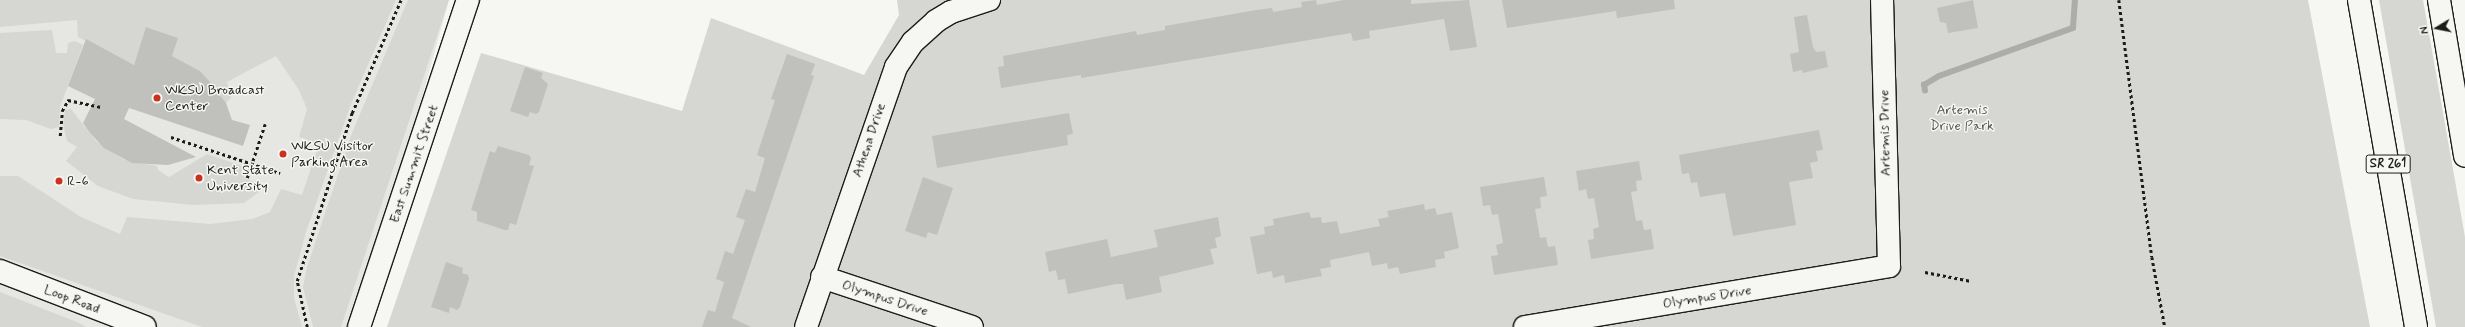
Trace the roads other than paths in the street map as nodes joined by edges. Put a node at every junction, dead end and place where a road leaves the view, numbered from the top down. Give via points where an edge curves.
1 (468, 0) edge
2 (989, 0) edge
3 (1882, 0) edge
4 (2359, 0) edge
5 (2439, 0) edge
6 (2465, 156) edge
7 (1889, 266) joint
8 (0, 271) edge
9 (822, 277) junction
10 (145, 327) edge
11 (359, 327) edge
12 (806, 327) edge
13 (972, 327) edge
14 (1525, 327) edge
15 (2416, 327) edge

1 - 11 street, East Summit Street
2 - 9 street, Athena Drive via 951,12 936,21 913,42 896,67
3 - 7 street, Artemis Drive
4 - 15 street, SR 261
5 - 6 street
7 - 14 street, Olympus Drive
8 - 10 street, Loop Road
9 - 12 street, Athena Drive
9 - 13 street, Olympus Drive

